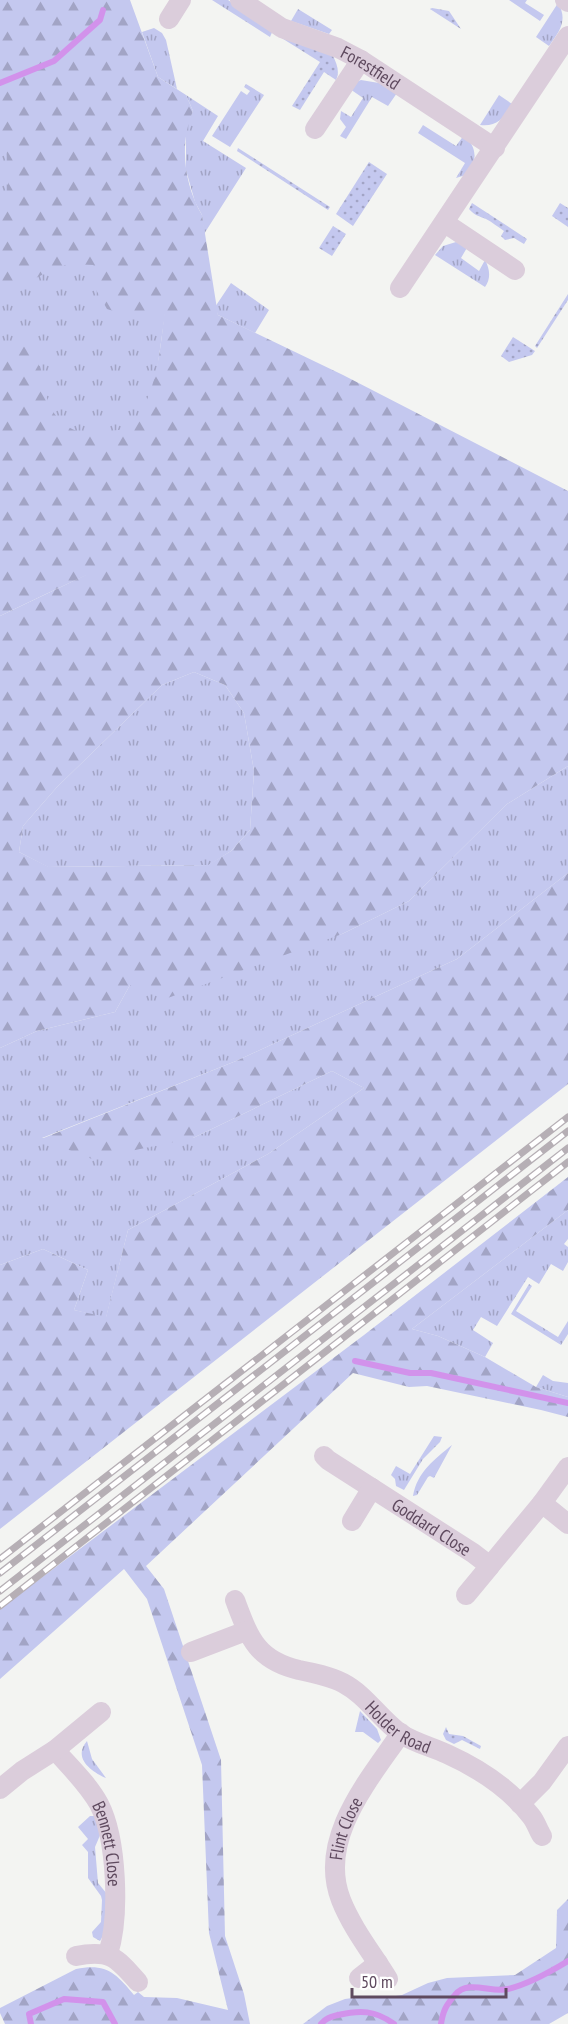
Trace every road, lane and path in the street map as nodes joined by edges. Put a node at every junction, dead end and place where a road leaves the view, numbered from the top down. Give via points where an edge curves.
1 (181, 0) edge
2 (240, 0) edge
3 (169, 19) dead end
4 (568, 36) edge
5 (361, 60) junction
6 (315, 129) dead end
7 (495, 148) junction
8 (445, 223) junction
9 (515, 270) dead end
10 (400, 288) dead end
11 (324, 1455) dead end
12 (568, 1467) edge
13 (372, 1488) junction
14 (542, 1503) junction
15 (352, 1521) dead end
16 (568, 1524) edge
17 (490, 1566) junction
18 (466, 1595) dead end
19 (235, 1600) dead end
20 (246, 1631) junction
21 (191, 1652) dead end
22 (101, 1712) dead end
23 (401, 1733) junction
24 (568, 1746) edge
25 (55, 1750) junction
26 (0, 1789) edge
27 (520, 1804) junction
28 (542, 1836) dead end
29 (108, 1954) junction
30 (76, 1956) dead end
31 (359, 1978) dead end
32 (138, 1982) dead end

1 - 3 street
2 - 5 street, Forestfield via 282,28
4 - 7 street
5 - 6 street
5 - 7 street, Forestfield
7 - 8 street
8 - 9 street
8 - 10 street
11 - 13 street, Goddard Close
12 - 14 street, Goddard Close
13 - 15 street, Goddard Close
13 - 17 street, Goddard Close
14 - 16 street
14 - 17 street, Goddard Close
17 - 18 street, Goddard Close
19 - 20 street, Holder Road
20 - 21 street
20 - 23 street, Holder Road via 258,1649 276,1663 343,1683
22 - 25 street
23 - 27 street, Holder Road via 477,1770
23 - 31 street, Flint Close via 357,1797 335,1857 340,1898 383,1971
24 - 27 street
25 - 26 street
25 - 29 street, Bennett Close via 91,1792 107,1827 116,1897 115,1926
27 - 28 street, Holder Road
29 - 30 street
29 - 32 street

